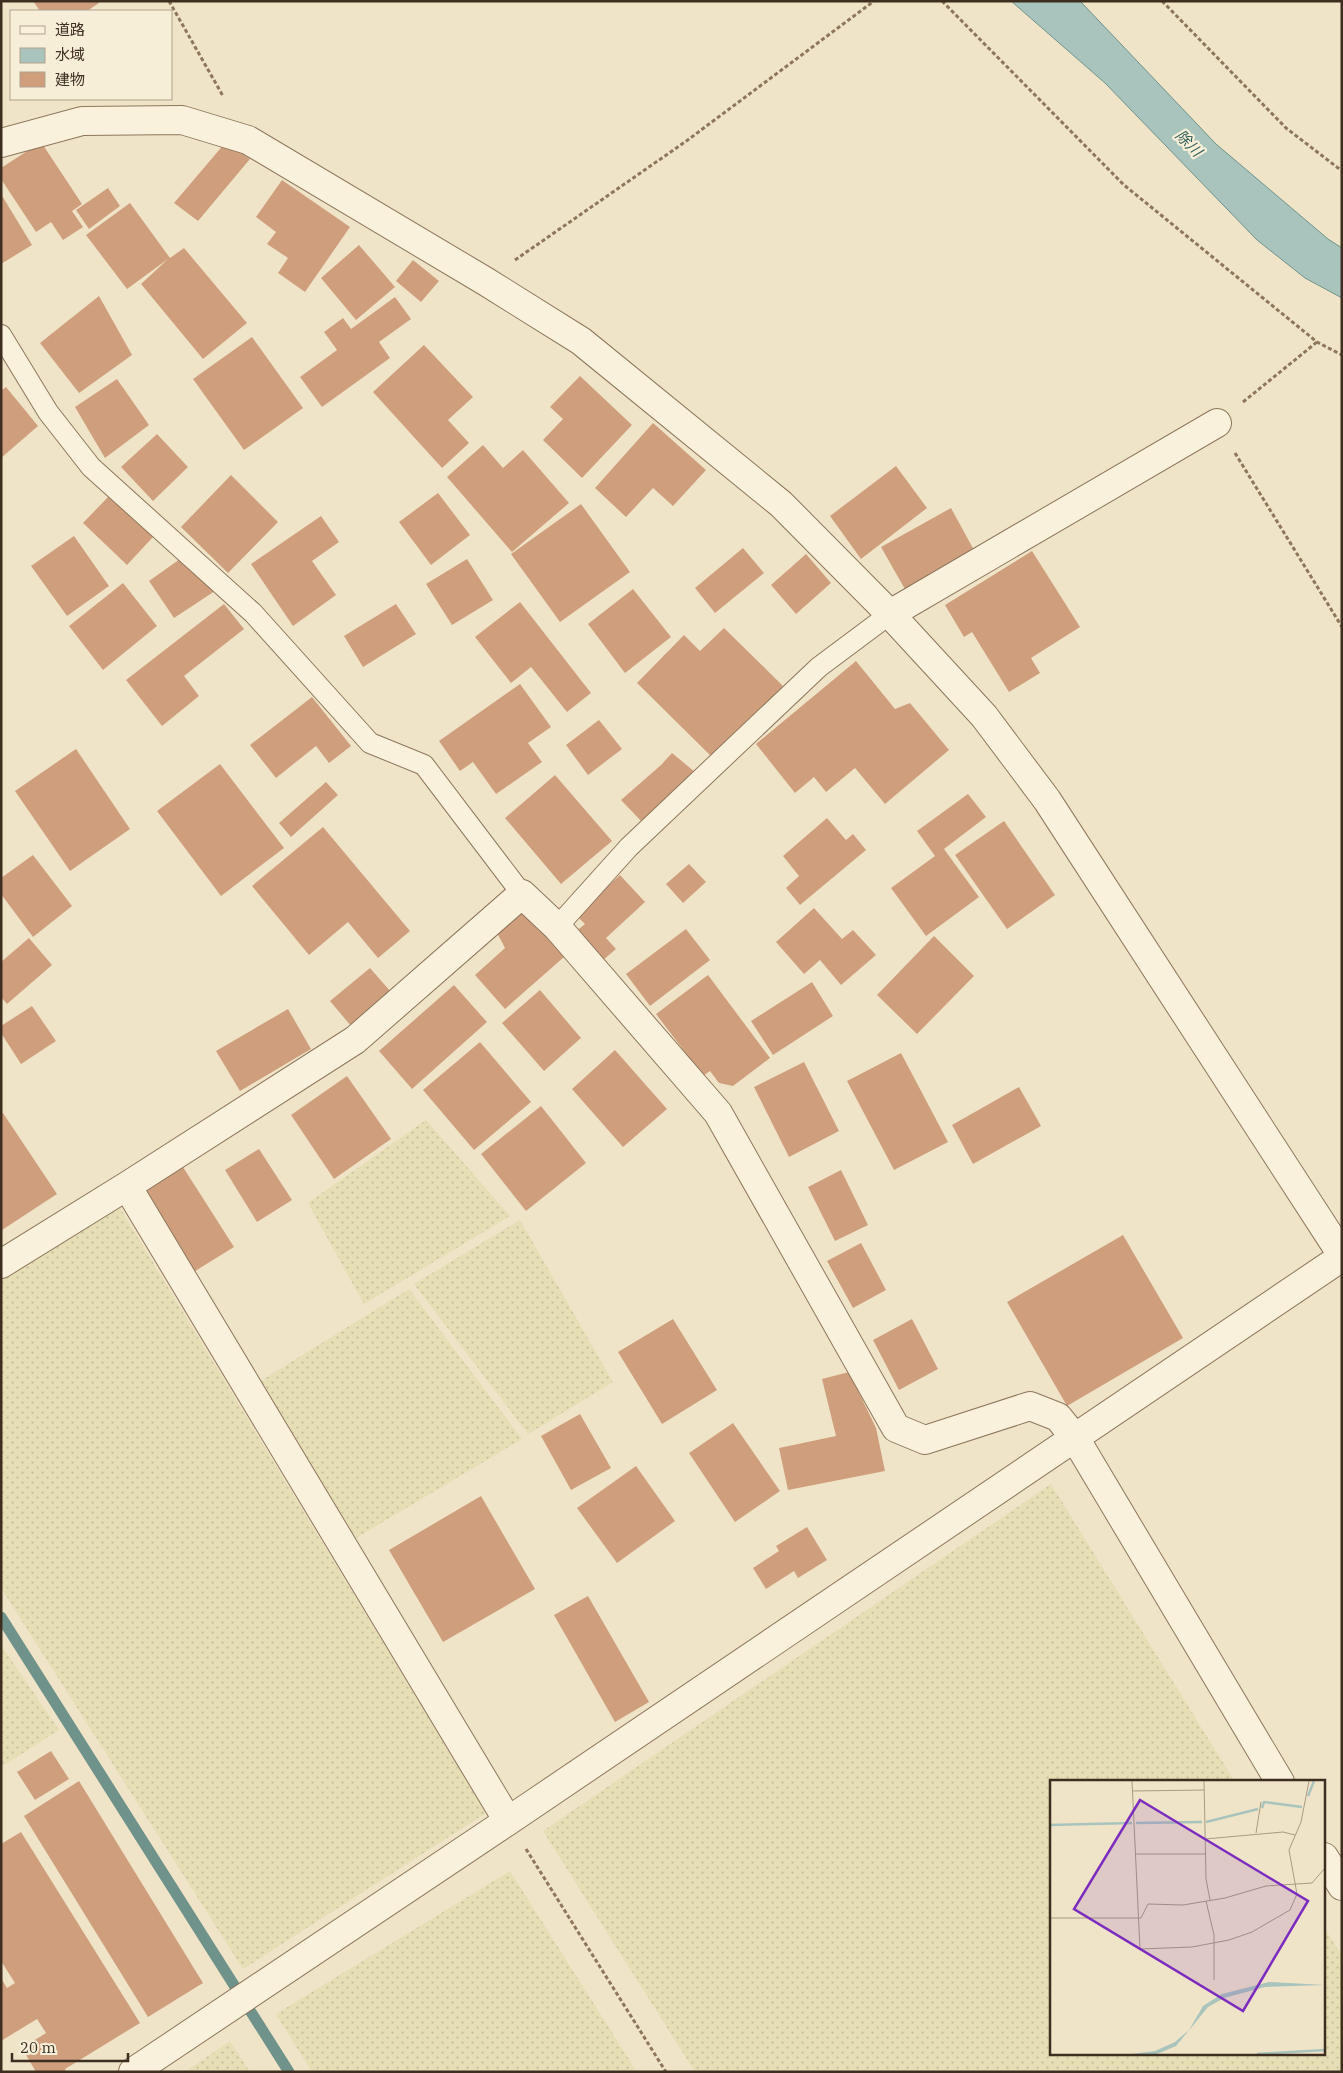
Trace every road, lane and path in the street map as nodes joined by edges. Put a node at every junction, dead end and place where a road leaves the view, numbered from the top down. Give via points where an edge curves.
1 (169, 1) edge
2 (874, 1) edge
3 (942, 1) edge
4 (1162, 1) edge
5 (248, 140) junction
6 (1, 143) edge
7 (1342, 171) edge
8 (485, 281) junction
9 (1, 335) edge
10 (1317, 342) junction
11 (1342, 356) edge
12 (1217, 423) junction
13 (890, 614) junction
14 (1342, 627) edge
15 (522, 894) junction
16 (557, 927) junction
17 (127, 1186) junction
18 (1342, 1256) edge
19 (1, 1264) edge
20 (1075, 1438) junction
21 (1279, 1780) edge
22 (508, 1820) junction
23 (1326, 1860) edge
24 (1342, 1886) edge
25 (133, 2072) edge
26 (666, 2072) edge

1 - 5 path
2 - 8 path via 686,142
3 - 10 path via 1124,185
4 - 7 path via 1286,128
5 - 6 street via 182,120 82,121
5 - 8 street
8 - 13 street via 581,341 781,504
9 - 15 lane via 48,412 91,467 253,613 370,743 424,765
10 - 11 path
10 - 12 path
12 - 13 street
12 - 14 path
13 - 16 lane via 812,673 629,847
13 - 18 street via 984,716 1047,800
15 - 16 street
15 - 17 street via 355,1040
16 - 20 street via 718,1113 896,1428 925,1440 1030,1406 1058,1417
17 - 19 street
17 - 22 street
18 - 20 street
20 - 21 street
20 - 22 street
22 - 25 street
22 - 26 path
23 - 24 street

